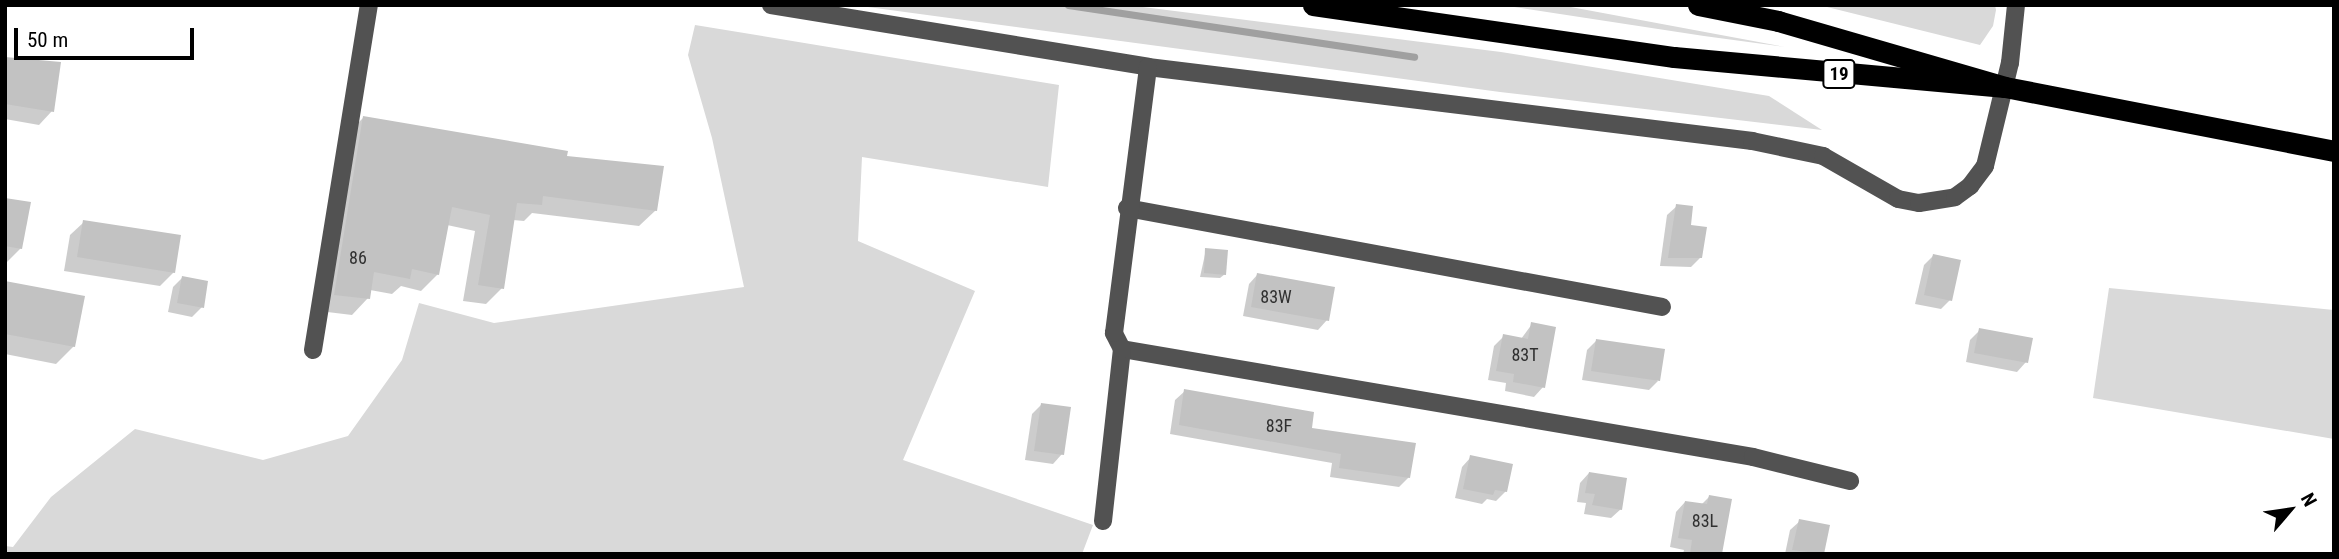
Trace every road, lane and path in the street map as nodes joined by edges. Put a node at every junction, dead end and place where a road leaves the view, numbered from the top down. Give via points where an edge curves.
1 (369, 5) edge
2 (771, 5) edge
3 (1313, 5) edge
4 (1698, 5) edge
5 (2016, 5) edge
6 (1148, 67) junction
7 (2005, 87) junction
8 (2334, 151) edge
9 (1126, 208) junction
10 (1662, 307) dead end
11 (1122, 349) junction
12 (313, 350) dead end
13 (1850, 481) dead end
14 (1103, 521) dead end

1 - 12 street
2 - 6 street
3 - 7 highway, 19 via 1674,57
4 - 7 highway, 19 via 1778,21
5 - 7 street
6 - 7 street via 1779,146 1823,156 1898,199 1919,203 1955,197 1980,175
6 - 9 street
7 - 8 highway, 19
9 - 10 street
9 - 11 street via 1114,333
11 - 13 street via 1753,457
11 - 14 street

